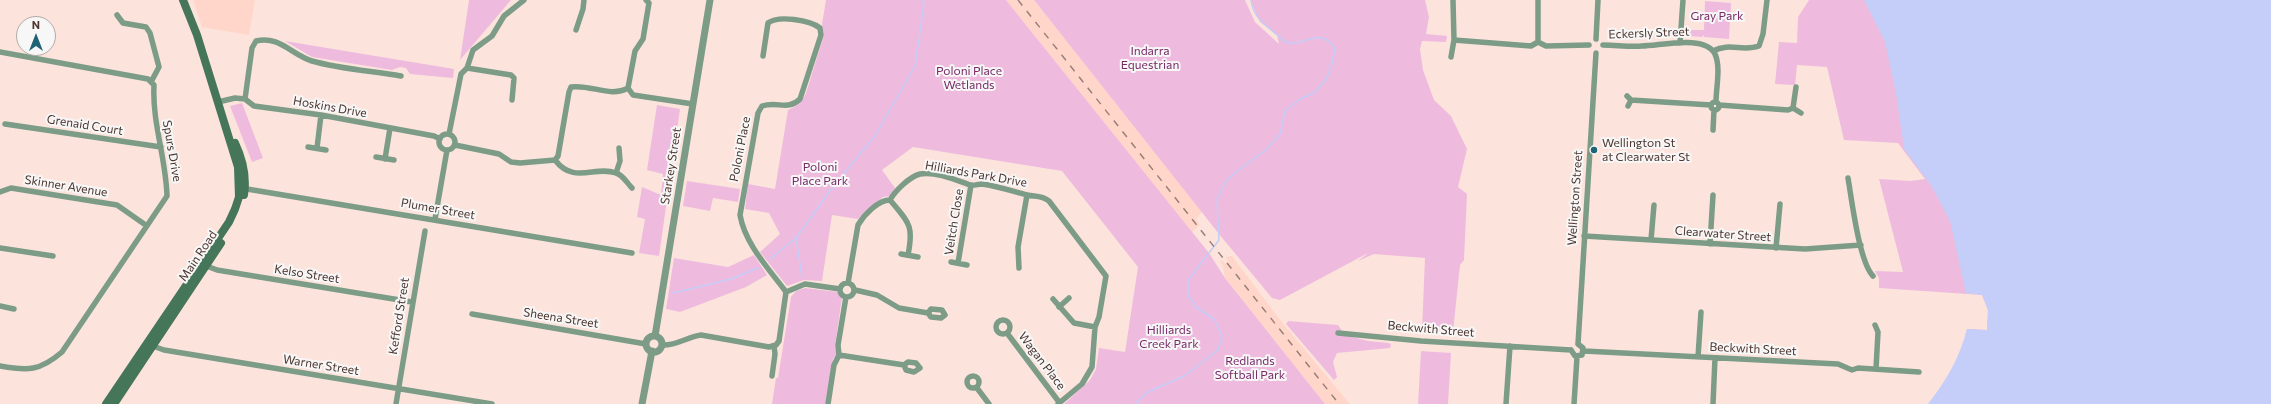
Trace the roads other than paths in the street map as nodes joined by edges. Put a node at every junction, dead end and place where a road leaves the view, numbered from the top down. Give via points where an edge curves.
1 (183, 0) edge
2 (524, 0) edge
3 (584, 0) edge
4 (646, 0) edge
5 (710, 0) edge
6 (1453, 0) edge
7 (1538, 0) edge
8 (1598, 0) edge
9 (1683, 0) edge
10 (1767, 0) edge
11 (117, 15) dead end
12 (576, 30) dead end
13 (1596, 39) junction
14 (1454, 40) junction
15 (1538, 42) junction
16 (1680, 43) junction
17 (1589, 45) junction
18 (1603, 45) junction
19 (1713, 51) junction
20 (0, 52) edge
21 (1596, 53) junction
22 (763, 56) dead end
23 (1450, 57) dead end
24 (467, 68) junction
25 (400, 76) dead end
26 (150, 82) junction
27 (1796, 87) dead end
28 (628, 88) junction
29 (244, 99) junction
30 (512, 100) dead end
31 (693, 104) junction
32 (219, 105) junction
33 (1628, 106) dead end
34 (1715, 106) junction
35 (1793, 108) junction
36 (1801, 113) dead end
37 (321, 115) junction
38 (6, 124) dead end
39 (390, 128) junction
40 (1713, 130) dead end
41 (449, 134) junction
42 (440, 139) junction
43 (455, 145) junction
44 (161, 147) junction
45 (308, 147) dead end
46 (317, 148) junction
47 (619, 148) dead end
48 (326, 150) dead end
49 (446, 150) junction
50 (376, 157) dead end
51 (385, 159) junction
52 (394, 160) dead end
53 (555, 160) junction
54 (616, 173) junction
55 (1848, 178) dead end
56 (971, 185) junction
57 (242, 188) junction
58 (632, 188) dead end
59 (0, 192) edge
60 (1027, 195) junction
61 (1713, 196) dead end
62 (890, 200) junction
63 (1780, 204) dead end
64 (1654, 205) dead end
65 (435, 219) junction
66 (147, 226) junction
67 (425, 231) dead end
68 (1584, 236) junction
69 (1651, 240) junction
70 (1710, 244) junction
71 (1861, 245) junction
72 (0, 248) edge
73 (1776, 248) junction
74 (632, 253) dead end
75 (900, 254) dead end
76 (908, 255) junction
77 (53, 256) dead end
78 (918, 257) dead end
79 (951, 262) dead end
80 (958, 263) junction
81 (203, 264) junction
82 (967, 265) dead end
83 (1019, 268) dead end
84 (1873, 276) dead end
85 (848, 283) junction
86 (840, 289) junction
87 (855, 290) junction
88 (786, 292) junction
89 (846, 297) junction
90 (1069, 298) dead end
91 (1053, 300) dead end
92 (412, 302) junction
93 (0, 306) edge
94 (1059, 307) junction
95 (14, 309) dead end
96 (1702, 312) dead end
97 (928, 313) dead end
98 (472, 314) dead end
99 (1875, 325) dead end
100 (1095, 327) junction
101 (1007, 333) dead end
102 (1338, 333) dead end
103 (655, 336) junction
104 (646, 344) junction
105 (1578, 344) junction
106 (150, 345) junction
107 (662, 345) junction
108 (774, 346) junction
109 (1510, 346) junction
110 (1571, 350) junction
111 (652, 351) junction
112 (1584, 351) junction
113 (839, 355) junction
114 (1577, 357) junction
115 (1698, 357) junction
116 (1715, 358) junction
117 (904, 365) dead end
118 (0, 366) edge
119 (1876, 369) junction
120 (1919, 372) dead end
121 (772, 376) dead end
122 (977, 388) dead end
123 (399, 389) junction
124 (1059, 403) edge
125 (106, 404) edge
126 (114, 404) edge
127 (396, 404) edge
128 (492, 404) edge
129 (642, 404) edge
130 (828, 404) edge
131 (989, 404) edge
132 (1506, 404) edge
133 (1574, 404) edge
134 (1713, 404) edge

1 - 32 main road, Main Road
2 - 24 street via 504,16 492,36 473,50
3 - 12 street
4 - 28 street via 649,3 643,39 635,51
5 - 31 street, Starkey Street
6 - 14 street
7 - 15 street
8 - 13 street
9 - 16 street
10 - 19 street via 1764,34 1759,46 1743,50 1729,46
11 - 26 street via 123,23 146,27 150,33 159,66
13 - 17 street
13 - 18 street
14 - 15 street via 1531,46
14 - 23 street
15 - 17 street via 1546,46
16 - 18 street, Eckersly Street via 1642,46
16 - 19 street, Eckersly Street via 1700,43
17 - 21 street via 1590,50
18 - 21 street
19 - 34 street via 1718,62
20 - 26 street via 148,79
21 - 68 street, Wellington Street
22 - 88 street, Poloni Place via 768,23 774,19 815,24 820,28 821,35 800,99 796,104 788,106 772,103 762,106 758,113 740,215 741,224 757,254
24 - 30 street via 511,75 514,78
24 - 41 street via 462,74
25 - 29 street via 312,61 277,42 256,41 252,48
26 - 44 street, Spurs Drive via 154,85 153,107
27 - 35 street
28 - 31 street via 633,95
28 - 53 street via 616,93 579,86 571,87 568,92 558,156
29 - 32 street, Hoskins Drive via 235,98
29 - 37 street, Hoskins Drive via 254,106
31 - 103 street, Starkey Street
32 - 57 main road, Main Road
33 - 34 street via 1629,98
34 - 35 street via 1788,110
34 - 40 street
35 - 36 street
37 - 39 street, Hoskins Drive
37 - 46 street
38 - 44 street, Grenaid Court
39 - 42 street, Hoskins Drive
39 - 51 street
41 - 42 street
41 - 43 street via 455,140
42 - 49 street via 441,146
43 - 49 street via 452,149
43 - 53 street via 499,154 511,162
44 - 66 street, Spurs Drive via 167,179 167,196
45 - 46 street
46 - 48 street
47 - 54 street via 620,161
49 - 65 street
50 - 51 street
51 - 52 street
53 - 54 street via 575,173
54 - 58 street
55 - 71 street
56 - 60 street, Hilliards Park Drive via 980,184 1020,191
56 - 62 street, Hilliards Park Drive via 963,181 920,174 894,193
56 - 80 street, Veitch Close
57 - 65 street, Plumer Street
57 - 81 main road, Main Road via 235,209
59 - 66 street, Skinner Avenue via 11,188 117,205
60 - 83 street via 1018,247
60 - 100 street, Hilliards Park Drive via 1042,196 1049,201 1106,276
61 - 70 street
62 - 76 street via 908,222 911,230
62 - 85 street, Hilliards Park Drive via 885,200 863,217 858,225
63 - 73 street
64 - 69 street
65 - 74 street, Plumer Street
66 - 118 street, Spurs Drive via 62,352 50,363 33,370
67 - 92 street, Kefford Street
68 - 69 street, Clearwater Street
68 - 105 street, Wellington Street
69 - 70 street, Clearwater Street
70 - 73 street, Clearwater Street
71 - 73 street, Clearwater Street via 1811,249
71 - 84 street
72 - 77 street
75 - 76 street
76 - 78 street
79 - 80 street, Veitch Close
80 - 82 street, Veitch Close
81 - 92 street, Kelso Street via 217,270
81 - 106 main road, Main Road
85 - 86 street via 842,284
85 - 87 street via 854,286
86 - 88 street via 805,284
86 - 89 street
87 - 89 street via 853,295
87 - 97 street via 877,295 899,308
88 - 108 street via 779,341
89 - 113 street via 838,345
90 - 94 street
91 - 94 street
92 - 123 street, Kefford Street
93 - 95 street
94 - 100 street via 1074,323
96 - 115 street
98 - 104 street, Sheena Street
99 - 119 street via 1878,332
100 - 124 street, Hilliards Park Drive via 1091,372 1082,384
101 - 124 street, Wagan Place
102 - 109 street, Beckwith Street
103 - 104 street via 650,337
103 - 107 street via 661,340
104 - 111 street
105 - 110 street
105 - 112 street
106 - 123 street, Warner Street via 164,350
106 - 125 main road, Main Road
106 - 126 main road, Main Road
107 - 108 street via 670,346 701,335
107 - 111 street via 660,349
108 - 121 street
109 - 110 street, Beckwith Street
109 - 132 street
110 - 114 street
111 - 129 street
112 - 114 street
112 - 115 street, Beckwith Street
113 - 117 street
113 - 130 street via 834,365
114 - 133 street
115 - 116 street, Beckwith Street
116 - 119 street, Beckwith Street via 1838,364 1852,370
116 - 134 street
119 - 120 street, Beckwith Street
122 - 131 street
123 - 127 street, Kefford Street
123 - 128 street, Warner Street

